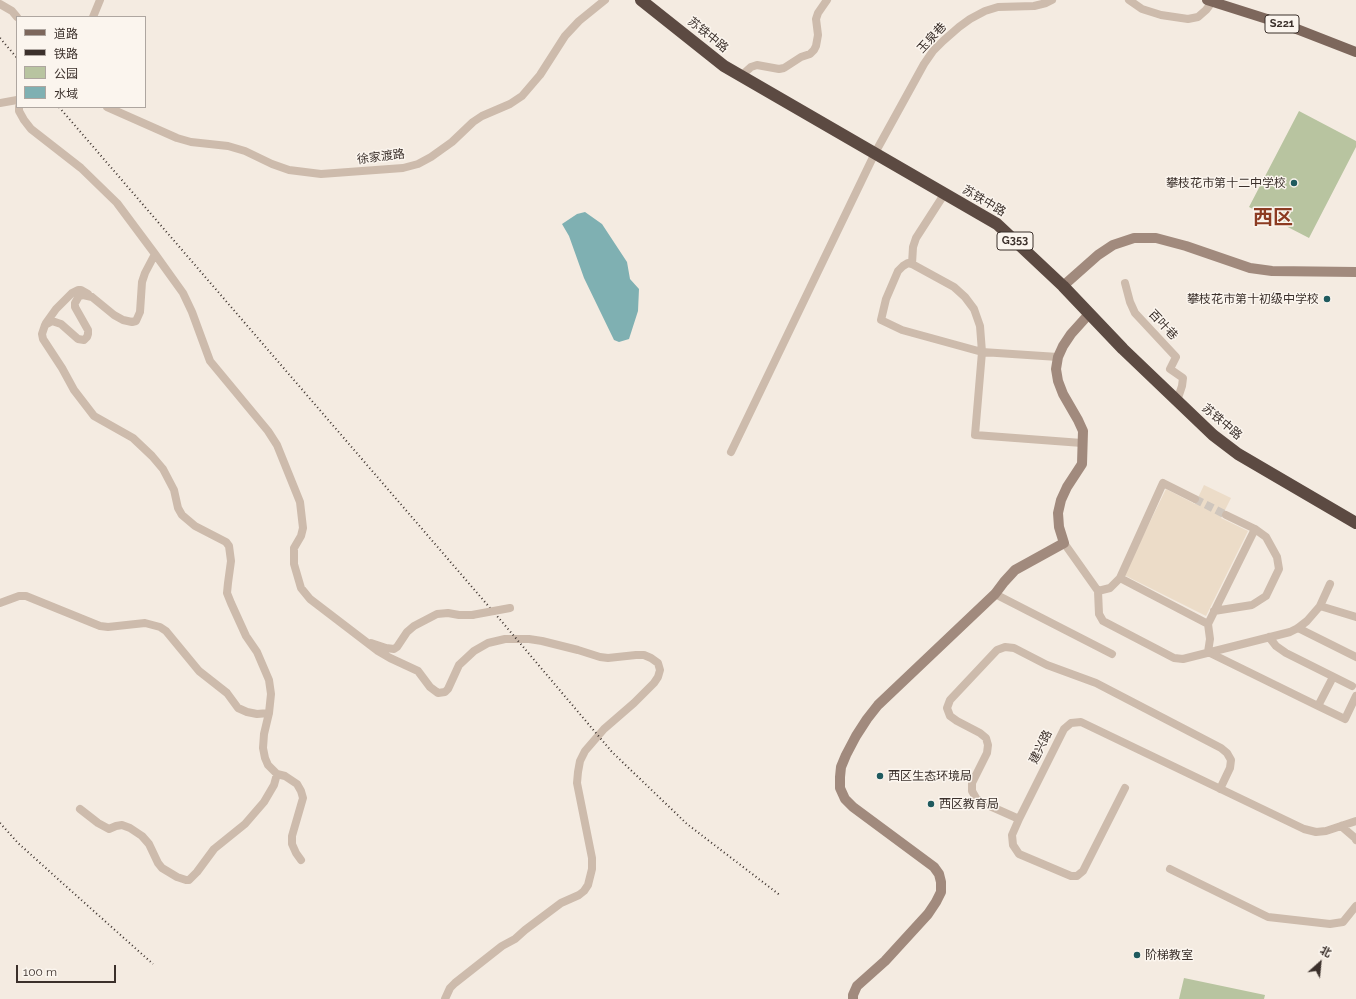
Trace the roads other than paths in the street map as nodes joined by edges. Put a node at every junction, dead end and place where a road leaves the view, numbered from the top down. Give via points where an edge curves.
1 (100, 0) edge
2 (605, 0) edge
3 (641, 0) edge
4 (827, 0) edge
5 (1052, 0) edge
6 (1129, 0) edge
7 (1210, 1) edge
8 (0, 4) edge
9 (16, 16) edge
10 (93, 16) edge
11 (1356, 52) edge
12 (741, 76) junction
13 (16, 100) edge
14 (0, 104) edge
15 (19, 108) edge
16 (109, 108) edge
17 (875, 153) junction
18 (945, 194) junction
19 (155, 254) junction
20 (912, 264) junction
21 (1356, 272) edge
22 (1125, 283) dead end
23 (1063, 286) junction
24 (92, 297) junction
25 (1089, 314) junction
26 (45, 325) junction
27 (982, 352) junction
28 (1058, 357) junction
29 (1177, 401) junction
30 (1082, 443) junction
31 (731, 452) dead end
32 (1195, 499) tunnel mouth
33 (1226, 515) tunnel mouth
34 (1356, 523) edge
35 (1255, 529) junction
36 (1064, 543) junction
37 (1120, 578) junction
38 (1330, 584) dead end
39 (1098, 591) junction
40 (995, 594) junction
41 (0, 602) edge
42 (512, 606) dead end
43 (1320, 606) junction
44 (1214, 611) junction
45 (1356, 617) edge
46 (1208, 624) junction
47 (1298, 628) junction
48 (1269, 637) junction
49 (363, 640) junction
50 (1208, 652) junction
51 (1112, 654) dead end
52 (1356, 657) edge
53 (1333, 677) junction
54 (1352, 686) dead end
55 (1356, 696) edge
56 (1318, 706) junction
57 (269, 714) junction
58 (277, 774) junction
59 (1125, 788) dead end
60 (1220, 789) junction
61 (80, 809) dead end
62 (1019, 819) junction
63 (1356, 821) edge
64 (1341, 826) junction
65 (1356, 840) edge
66 (301, 860) dead end
67 (1170, 869) dead end
68 (1356, 906) edge
69 (445, 999) edge
70 (853, 999) edge

1 - 10 street
2 - 16 street, 徐家渡路 via 565,36 540,75 522,96 473,122 431,157 403,168 321,174 289,170 228,146 177,138
3 - 12 highway, 苏铁中路 / G353 via 724,66
4 - 12 street via 816,19 818,35 816,46 810,54 800,57 784,68 757,65
5 - 17 street, 玉泉巷 via 1034,6 998,7 985,11 959,27 933,51 924,64
6 - 7 street via 1142,9 1188,19 1198,17 1206,10
7 - 11 main road, S221 via 1289,26
8 - 9 street
12 - 17 highway, 苏铁中路 / G353
13 - 14 street
15 - 19 street via 31,128 81,168 117,203
17 - 18 highway, 苏铁中路 / G353
17 - 31 street, 玉泉巷
18 - 20 street via 916,238
18 - 23 highway, 苏铁中路 / G353 via 997,224
19 - 24 street via 142,282 140,312 136,320 123,320
19 - 49 street via 183,293 210,361 268,432 281,453 300,502 303,528 295,545 293,558 296,575 302,588 310,599
20 - 27 street via 954,287 965,297 974,309 980,326
20 - 27 street via 908,263 898,271 886,299 881,320 902,330
21 - 23 street via 1272,271 1250,268 1156,238 1134,238 1113,244
22 - 29 street, 百叶巷 via 1135,313 1176,357 1170,369 1183,378
23 - 25 highway, 苏铁中路 / G353
24 - 26 street via 85,291 78,290 72,293
24 - 26 street via 79,296 75,303 88,330 84,340 57,321
25 - 28 street via 1071,334
25 - 29 highway, 苏铁中路 / G353
26 - 57 street via 42,334 46,345 85,406 94,416 133,438 152,456 169,480 182,515 195,526 229,546 231,562 227,593 269,680
27 - 28 street
27 - 30 street via 975,435
28 - 30 street via 1058,381 1083,432
29 - 34 highway, 苏铁中路 / G353 via 1213,435 1238,454
30 - 36 street via 1082,464 1067,487 1058,513
32 - 37 street via 1163,483
33 - 35 street
35 - 44 street
35 - 44 street via 1266,537 1277,557 1279,570 1266,596 1252,604
36 - 39 street
36 - 40 street via 1015,570
37 - 39 street via 1110,588
37 - 46 street
38 - 43 street
39 - 50 street via 1099,614 1103,621 1174,658 1183,659
40 - 51 street
40 - 70 street via 878,705 856,736 841,767 840,788 845,799 853,808 934,867 941,882 936,902 928,914 885,961 857,986
41 - 57 street via 26,596 100,626 146,623 160,627 238,708 257,714
42 - 49 street, bridge via 472,615 437,614 414,626 394,649
43 - 45 street
43 - 47 street via 1307,622
44 - 46 street
46 - 50 street
47 - 48 street
47 - 52 street
48 - 50 street
48 - 53 street via 1286,653
49 - 69 street via 390,658 418,671 438,693 448,689 459,665 474,651 488,643 505,639 542,641 608,658 644,655 658,663 660,670 654,683 604,729 580,761 577,783 592,858 588,885 579,895 561,903 455,983
50 - 56 street
53 - 54 street
53 - 56 street
55 - 56 street via 1345,719
57 - 58 street via 263,748 268,765
58 - 61 street via 264,802 245,824 214,849 189,880 177,877 162,868 149,844 130,828 122,825 109,829 98,824
58 - 66 street via 297,784 303,798 292,836 292,844
59 - 62 street, 建兴路 via 1083,871 1077,876 1071,876 1019,854 1013,845 1012,835
60 - 62 street, 建兴路 via 1081,722 1072,723 1064,729
60 - 62 street via 1231,760 1228,753 1221,748 1096,683 1005,646 997,650 950,700 947,708 950,716 986,738 987,754 972,783 972,791 976,798
60 - 64 street, 建兴路 via 1304,829 1316,832
63 - 64 street, 建兴路
64 - 65 street
67 - 68 street via 1268,917 1330,924 1343,922

